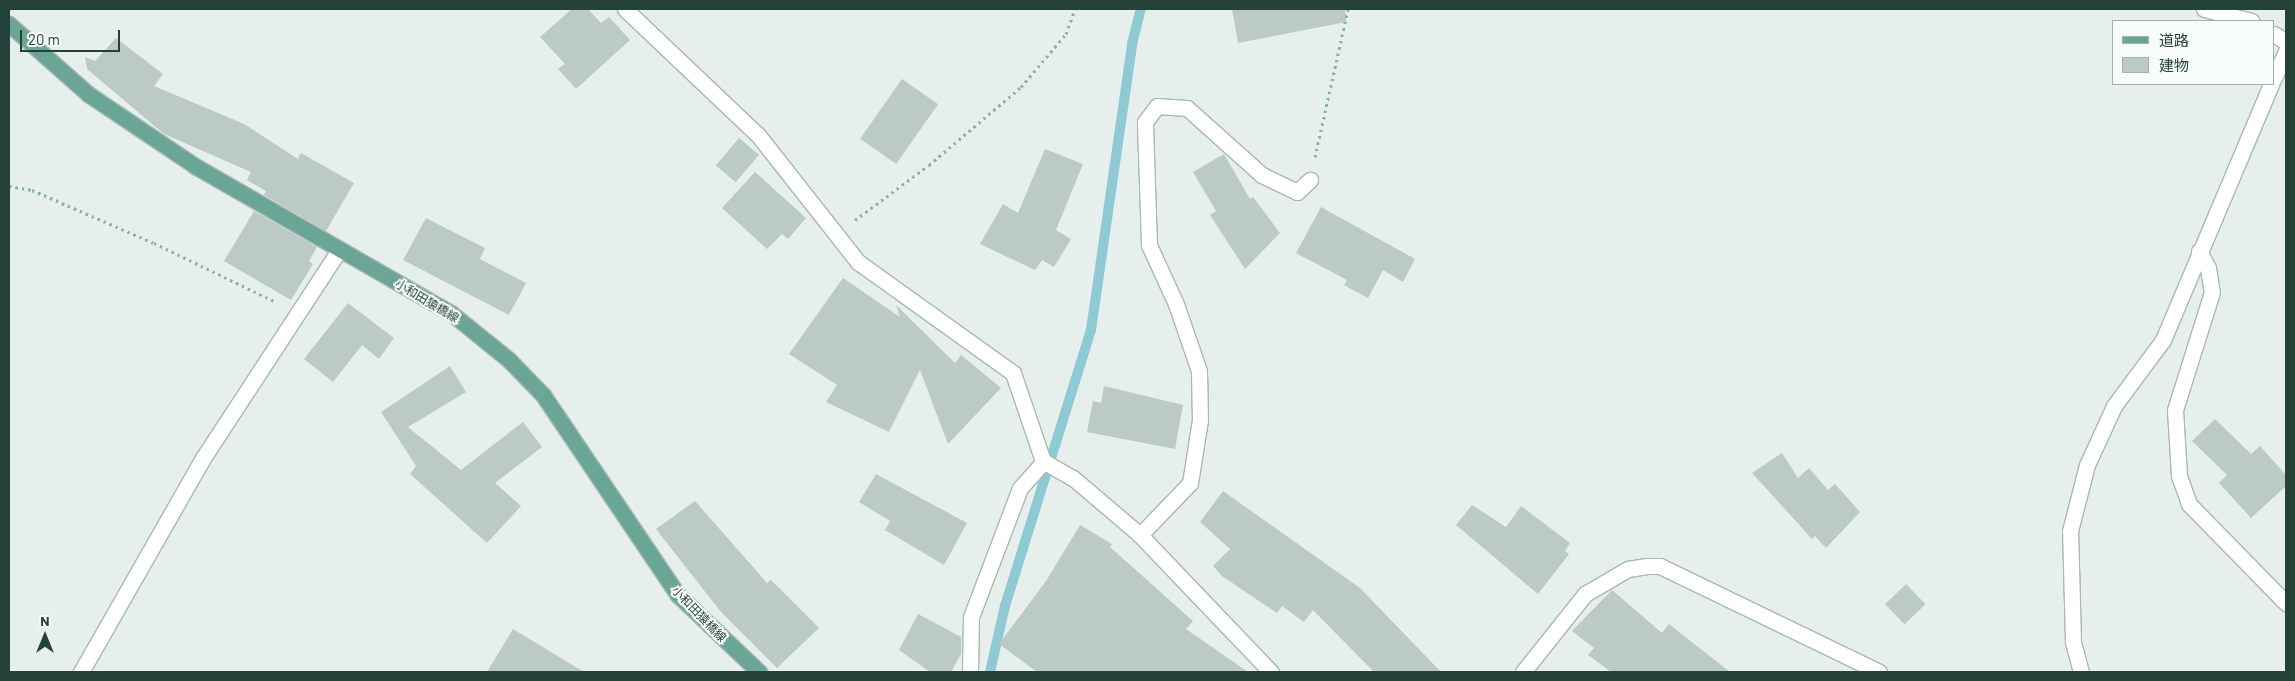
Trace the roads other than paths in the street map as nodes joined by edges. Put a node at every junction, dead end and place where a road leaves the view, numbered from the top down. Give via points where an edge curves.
1 (625, 9) edge
2 (2204, 9) edge
3 (2247, 20) edge
4 (9, 24) edge
5 (2275, 35) edge
6 (2286, 42) edge
7 (2286, 51) edge
8 (2275, 76) edge
9 (2271, 85) edge
10 (1310, 180) road end
11 (339, 250) junction
12 (2199, 251) junction
13 (1045, 462) junction
14 (1140, 535) junction
15 (2286, 604) edge
16 (80, 672) edge
17 (759, 672) edge
18 (970, 672) edge
19 (1271, 672) edge
20 (1523, 672) edge
21 (1879, 672) edge
22 (2081, 672) edge

1 - 13 street via 758,135 858,262 880,281 1013,373 1025,418
2 - 3 street
4 - 11 main road, 小和田猿橋線 via 88,94 195,166 291,217
5 - 6 street
7 - 8 street
9 - 12 street
10 - 14 street via 1296,192 1262,175 1187,108 1157,106 1145,122 1149,245 1176,304 1199,372 1200,420 1190,483
11 - 16 street via 203,458
11 - 17 main road, 小和田猿橋線 via 451,313 509,360 543,395 678,595
12 - 15 street via 2208,268 2212,292 2175,410 2179,476 2189,504
12 - 22 street via 2163,340 2114,406 2081,485 2070,531 2073,642
13 - 14 street via 1072,478
13 - 18 street via 1020,488 971,618
14 - 19 street
20 - 21 street via 1585,594 1628,569 1647,566 1660,566 1700,590

